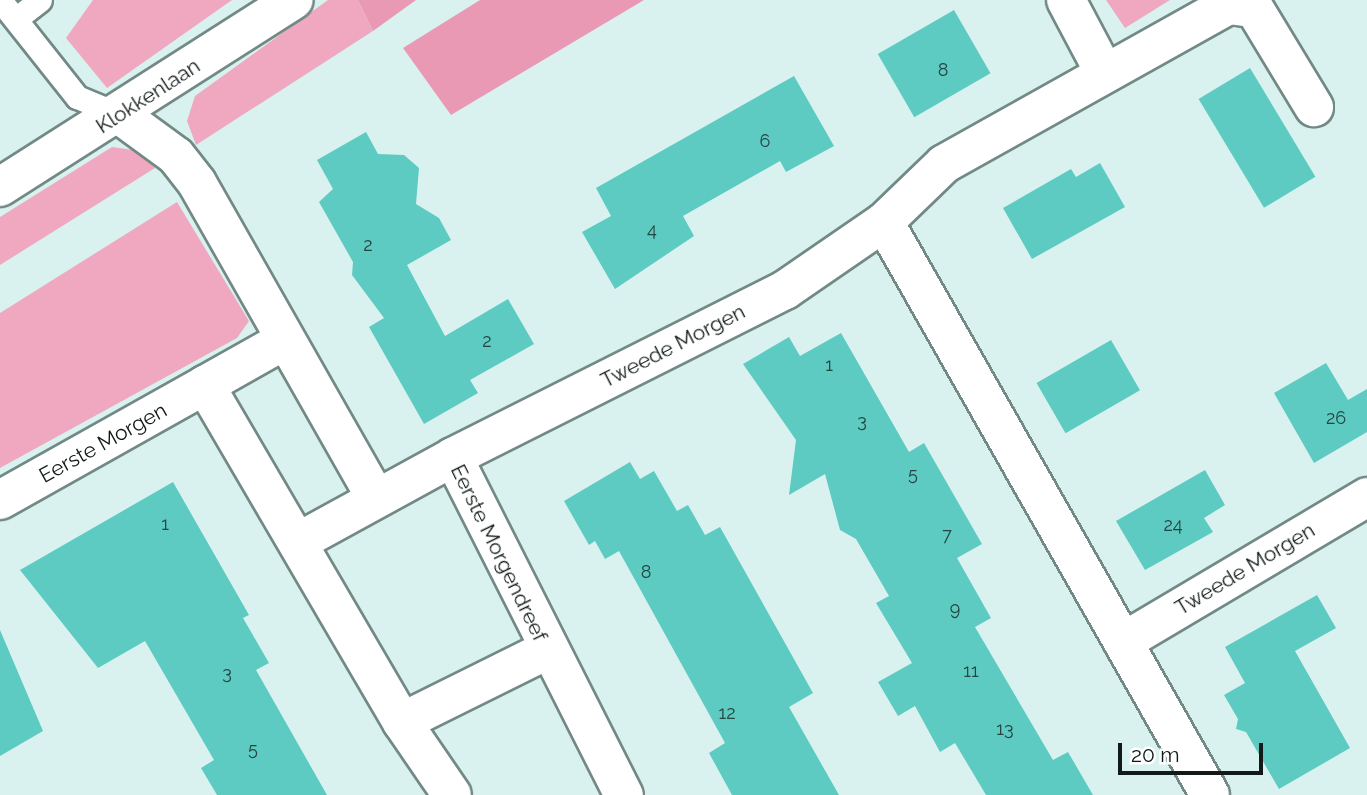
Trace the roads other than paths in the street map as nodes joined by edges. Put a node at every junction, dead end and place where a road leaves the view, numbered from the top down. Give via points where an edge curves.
1 (0, 0) edge
2 (40, 0) edge
3 (294, 0) edge
4 (1066, 0) edge
5 (17, 18) junction
6 (1103, 69) junction
7 (1314, 107) dead end
8 (120, 115) junction
9 (0, 187) edge
10 (884, 222) junction
11 (285, 340) junction
12 (205, 385) junction
13 (453, 457) junction
14 (1367, 497) edge
15 (376, 498) junction
16 (0, 500) edge
17 (298, 542) junction
18 (1123, 642) junction
19 (547, 650) junction
20 (402, 722) junction
21 (452, 795) edge
22 (624, 795) edge
23 (1210, 795) edge

1 - 5 lane
2 - 5 lane
3 - 8 street, Klokkenlaan
4 - 6 street
5 - 8 lane via 77,97
6 - 7 street, Tweede Morgen via 1228,5 1254,8
6 - 10 street, Tweede Morgen via 944,164
8 - 9 street, Klokkenlaan
8 - 11 street via 186,167
10 - 13 street, Tweede Morgen via 785,290
10 - 18 street
11 - 12 street
11 - 15 street
12 - 16 street, Eerste Morgen
12 - 17 street
13 - 15 street, Eerste Morgendreef
13 - 19 street, Eerste Morgendreef
14 - 18 street, Tweede Morgen
15 - 17 street, Eerste Morgendreef
17 - 20 street
18 - 23 street
19 - 20 street, Eerste Morgendreef
19 - 22 street, Eerste Morgendreef
20 - 21 street

